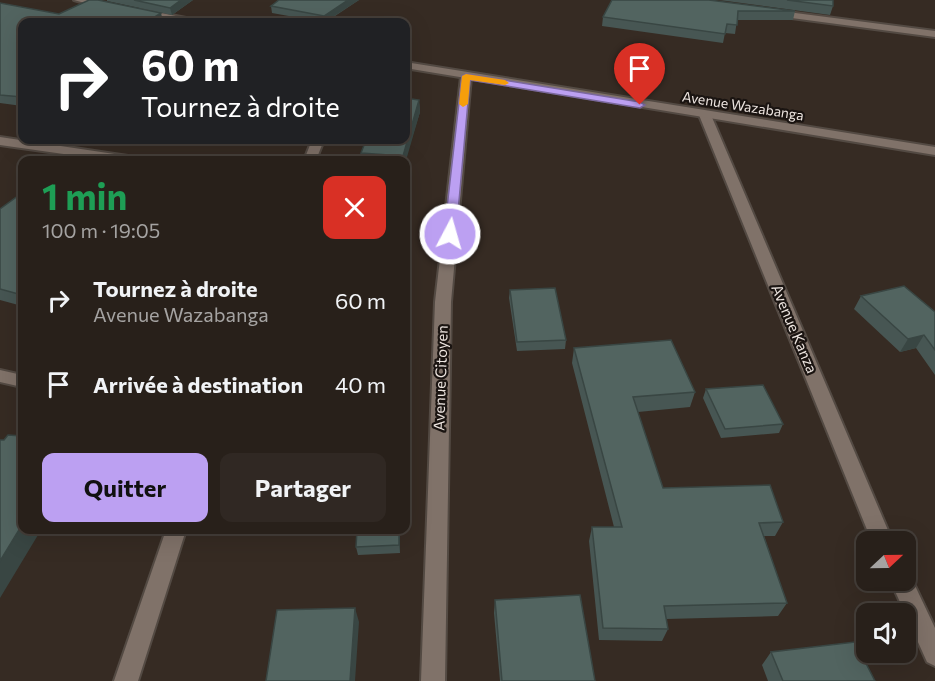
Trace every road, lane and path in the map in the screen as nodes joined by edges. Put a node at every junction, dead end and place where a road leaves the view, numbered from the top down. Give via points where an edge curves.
1 (78, 0) edge
2 (112, 7) edge
3 (134, 11) edge
4 (762, 11) edge
5 (170, 18) edge
6 (935, 34) edge
7 (410, 66) edge
8 (466, 76) junction
9 (705, 116) junction
10 (0, 141) edge
11 (18, 144) edge
12 (20, 144) edge
13 (935, 151) edge
14 (101, 156) edge
15 (0, 376) edge
16 (18, 380) edge
17 (878, 531) edge
18 (176, 534) edge
19 (906, 591) edge
20 (935, 654) edge
21 (126, 681) edge
22 (433, 681) edge

1 - 2 street
3 - 5 street
4 - 6 street
7 - 8 street, Avenue Wazabanga
8 - 9 street, Avenue Wazabanga
8 - 22 street, Avenue Citoyen via 443,302
9 - 13 street, Avenue Wazabanga
9 - 17 street, Avenue Kanza
10 - 11 street
12 - 14 street
15 - 16 street
18 - 21 street
19 - 20 street

